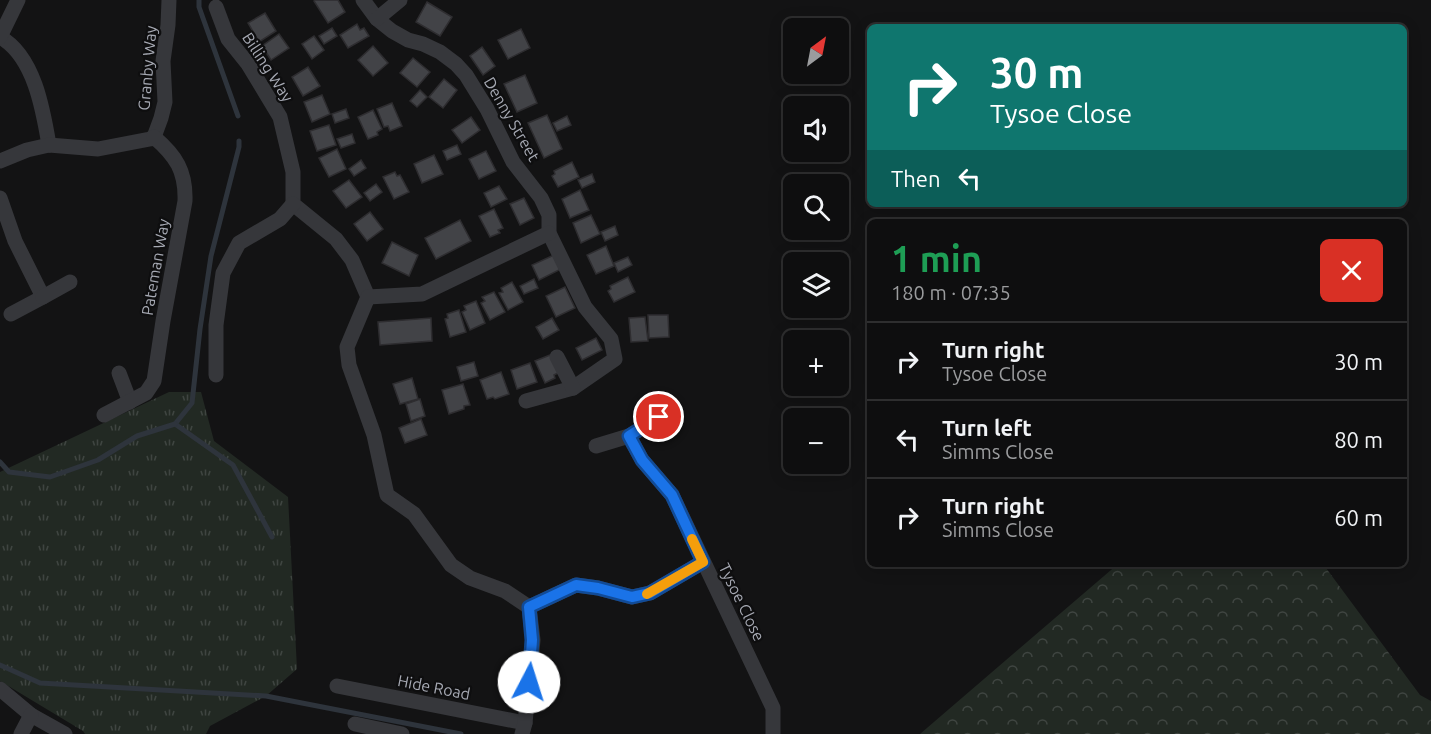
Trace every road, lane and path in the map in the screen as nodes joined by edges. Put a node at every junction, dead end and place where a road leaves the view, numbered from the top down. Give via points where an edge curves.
1 (18, 0) edge
2 (169, 0) edge
3 (363, 0) edge
4 (400, 0) edge
5 (216, 7) dead end
6 (377, 19) junction
7 (154, 137) junction
8 (49, 145) junction
9 (0, 161) edge
10 (0, 198) edge
11 (293, 204) junction
12 (549, 233) junction
13 (70, 282) dead end
14 (43, 297) junction
15 (368, 297) junction
16 (11, 314) dead end
17 (557, 357) dead end
18 (119, 373) dead end
19 (216, 375) dead end
20 (573, 388) junction
21 (526, 401) dead end
22 (129, 402) junction
23 (104, 415) dead end
24 (659, 417) dead end
25 (629, 436) junction
26 (596, 446) dead end
27 (703, 562) junction
28 (529, 607) junction
29 (337, 686) dead end
30 (0, 688) edge
31 (31, 715) junction
32 (355, 724) dead end
33 (523, 729) edge
34 (395, 733) edge
35 (21, 734) edge
36 (65, 734) edge
37 (773, 734) edge

1 - 8 street via 0,37 16,48 28,68 43,106
2 - 7 street, Granby Way via 163,61 165,102
3 - 6 street, Denny Street
4 - 6 street
5 - 11 street, Billing Way via 228,39 280,117 293,172
6 - 12 street, Denny Street via 408,40 440,52 466,75 513,162 541,198 549,214
7 - 8 street via 98,149
7 - 22 street, Pateman Way via 173,156 180,170 185,201 154,381 146,393
8 - 9 street
10 - 14 street via 15,241
11 - 15 street via 336,239 352,260
11 - 19 street via 280,219 239,243 223,273 216,326
12 - 15 street via 422,294
12 - 20 street, Denny Street via 585,307 611,339 615,359
13 - 14 street
14 - 16 street
15 - 28 street via 347,347 349,365 374,435 387,495 414,514 451,565
17 - 20 street
18 - 22 street
20 - 21 street
22 - 23 street, Pateman Way
24 - 25 street
25 - 26 street
25 - 27 street via 642,460 672,495
27 - 28 street, Tysoe Close via 650,593 632,597 576,585
27 - 37 street, Tysoe Close via 773,708
28 - 33 street via 532,640
29 - 33 street, Hide Road
30 - 31 street
31 - 35 street
31 - 36 street
32 - 34 street

